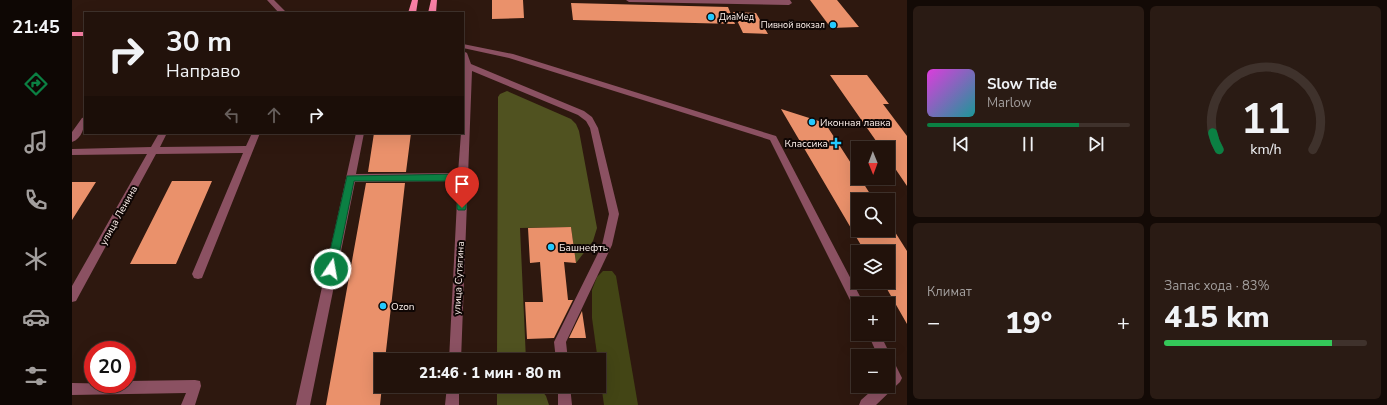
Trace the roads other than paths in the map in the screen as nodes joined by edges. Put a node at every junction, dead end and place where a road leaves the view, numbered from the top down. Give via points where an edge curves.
1 (270, 0) edge
2 (415, 0) edge
3 (434, 0) edge
4 (629, 0) edge
5 (787, 0) edge
6 (282, 12) edge
7 (412, 12) edge
8 (432, 12) edge
9 (72, 34) edge
10 (84, 34) edge
11 (464, 46) edge
12 (464, 56) edge
13 (468, 66) junction
14 (84, 121) edge
15 (162, 134) edge
16 (256, 134) edge
17 (360, 134) edge
18 (72, 139) edge
19 (250, 149) junction
20 (153, 151) junction
21 (72, 152) edge
22 (463, 177) junction
23 (350, 178) junction
24 (198, 274) dead end
25 (72, 297) edge
26 (854, 297) edge
27 (455, 353) edge
28 (561, 353) edge
29 (72, 389) edge
30 (453, 393) edge
31 (564, 393) edge
32 (879, 393) edge
33 (188, 405) edge
34 (302, 405) edge
35 (452, 405) edge
36 (565, 405) edge
37 (866, 405) edge

1 - 6 street
2 - 7 main road
3 - 8 main road
4 - 5 street via 789,3
9 - 10 main road
11 - 26 street via 510,56 773,138
12 - 13 street, улица Сутягина
13 - 22 street, улица Сутягина
13 - 28 street via 581,113 589,119 594,128 614,214 607,245 560,342
14 - 18 street
15 - 20 street, улица Ленина
16 - 19 street
17 - 23 street
19 - 20 street
19 - 24 street
20 - 21 street
20 - 25 street, улица Ленина
22 - 23 street
22 - 27 street, улица Сутягина
23 - 34 street
29 - 33 street via 195,386
30 - 35 street
31 - 36 street
32 - 37 street

